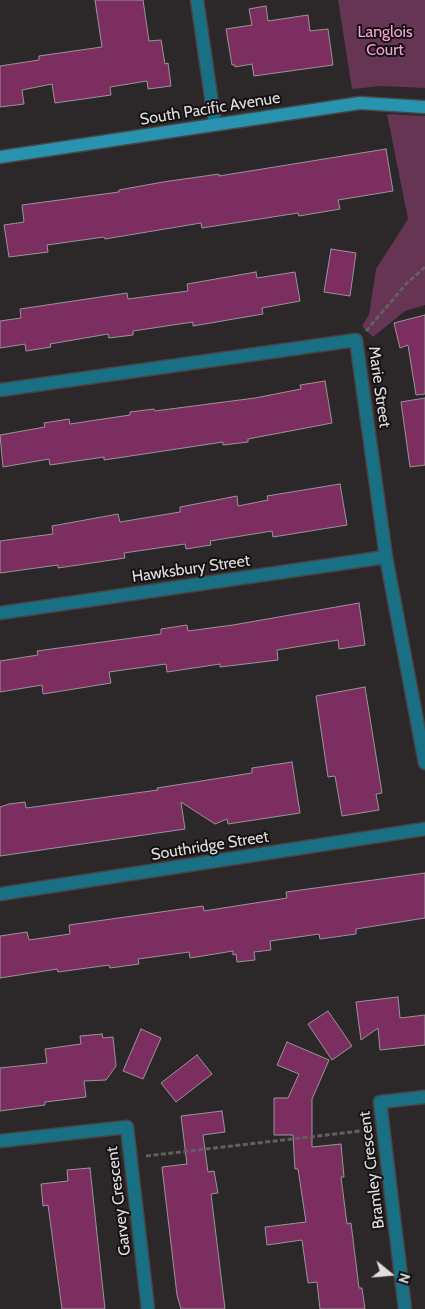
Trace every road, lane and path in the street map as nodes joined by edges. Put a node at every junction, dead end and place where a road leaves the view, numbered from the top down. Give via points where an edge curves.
1 (197, 0) edge
2 (425, 107) edge
3 (215, 124) junction
4 (0, 157) edge
5 (425, 267) edge
6 (366, 330) dead end
7 (0, 390) edge
8 (386, 557) junction
9 (0, 613) edge
10 (425, 763) edge
11 (425, 830) edge
12 (0, 894) edge
13 (425, 1097) edge
14 (369, 1130) dead end
15 (0, 1141) edge
16 (144, 1156) dead end
17 (148, 1309) edge
18 (405, 1309) edge

1 - 3 street
2 - 3 street, South Pacific Avenue via 360,103
3 - 4 street, South Pacific Avenue
5 - 6 path
7 - 8 street, Marie Street via 356,340
8 - 9 street, Hawksbury Street
8 - 10 street, Marie Street
11 - 12 street, Southridge Street
13 - 18 street, Bramley Crescent via 380,1102
14 - 16 path
15 - 17 street, Garvey Crescent via 127,1127

